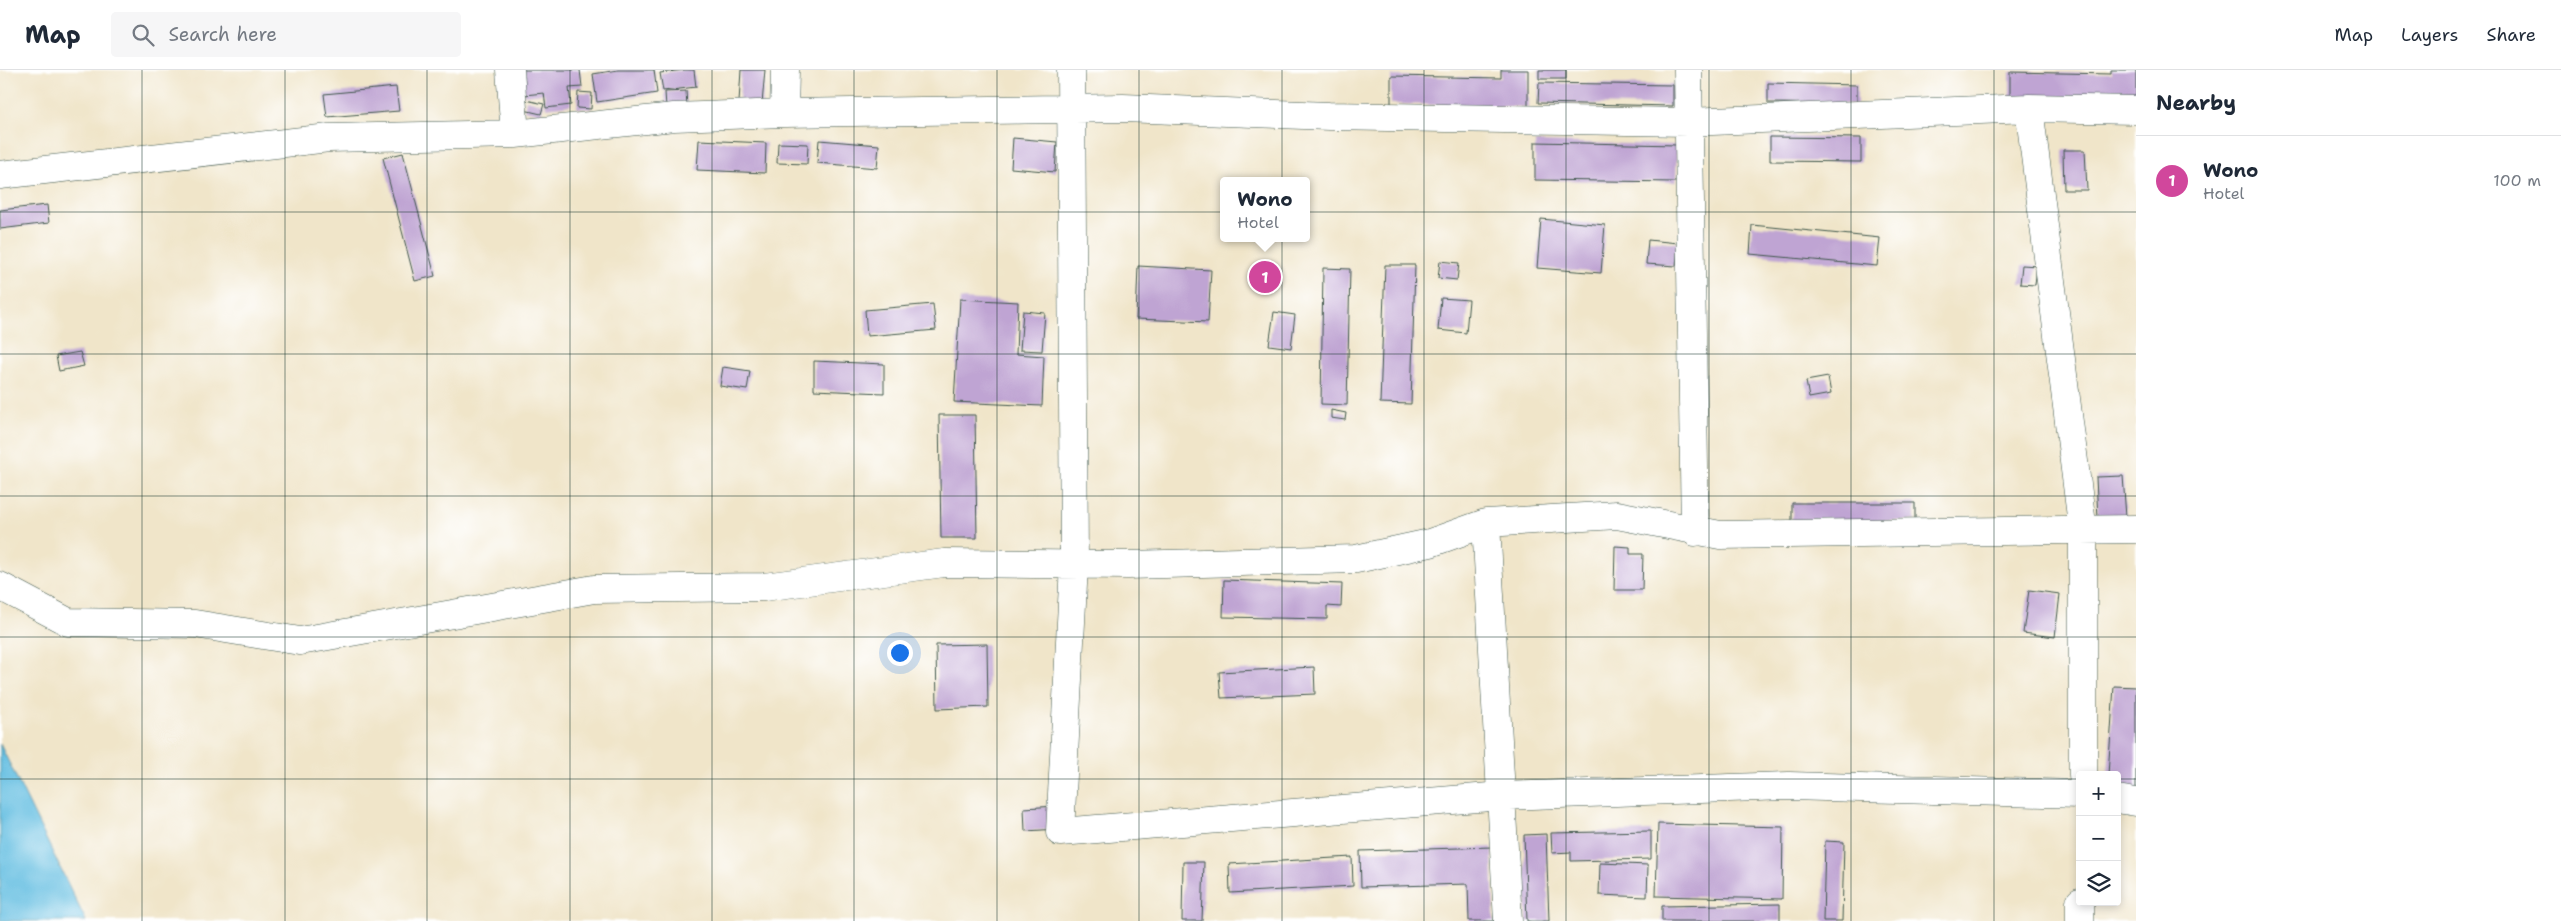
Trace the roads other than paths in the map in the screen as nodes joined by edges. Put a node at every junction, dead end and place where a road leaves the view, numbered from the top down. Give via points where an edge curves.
1 (510, 70) edge
2 (785, 70) edge
3 (1071, 70) edge
4 (1688, 70) edge
5 (1070, 108) junction
6 (2029, 108) junction
7 (2136, 110) edge
8 (784, 113) junction
9 (1688, 122) junction
10 (515, 134) junction
11 (0, 175) edge
12 (1486, 523) junction
13 (2136, 530) edge
14 (1695, 532) junction
15 (2083, 532) junction
16 (1074, 564) junction
17 (0, 586) edge
18 (2083, 771) edge
19 (2076, 794) edge
20 (1502, 796) junction
21 (2121, 800) edge
22 (2136, 802) edge
23 (2080, 906) edge
24 (1508, 921) edge
25 (2080, 921) edge

1 - 10 street
2 - 8 street
3 - 5 street
4 - 9 street
5 - 8 street
5 - 9 street
5 - 16 street via 1074,194
6 - 7 street
6 - 9 street
6 - 15 street
8 - 10 street via 674,116
9 - 14 street
10 - 11 street via 329,138
12 - 14 street via 1617,515
12 - 16 street via 1430,543 1356,559
12 - 20 street
13 - 15 street
14 - 15 street via 1720,535
15 - 18 street
16 - 17 street via 944,563 764,586 594,589 300,641 195,624 68,622
16 - 20 street via 1060,832
19 - 20 street via 1789,786
20 - 24 street
21 - 22 street
23 - 25 street

